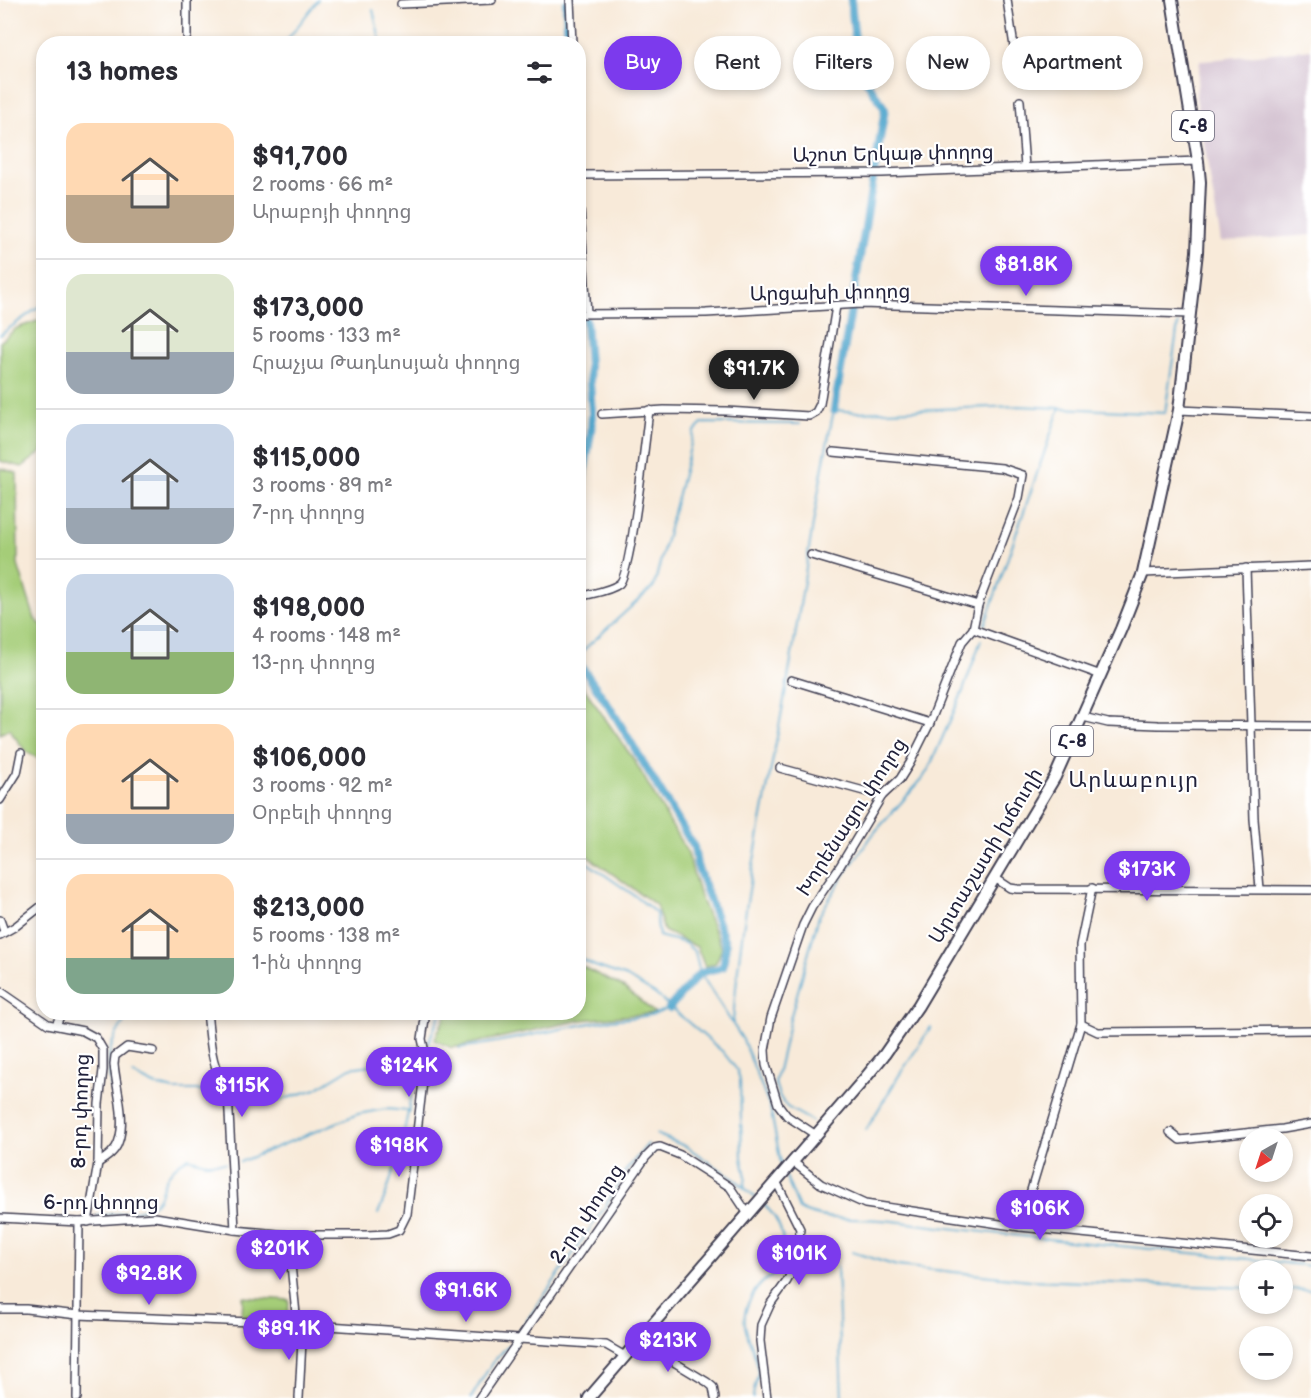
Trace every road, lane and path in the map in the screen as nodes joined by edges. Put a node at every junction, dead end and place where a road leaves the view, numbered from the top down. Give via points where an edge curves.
1 (187, 0) edge
2 (492, 0) edge
3 (570, 0) edge
4 (1007, 0) edge
5 (1172, 0) edge
6 (401, 4) dead end
7 (187, 36) dead end
8 (572, 36) edge
9 (1012, 36) edge
10 (1020, 101) dead end
11 (1198, 161) junction
12 (1025, 167) junction
13 (586, 175) edge
14 (836, 306) junction
15 (586, 313) edge
16 (1190, 314) junction
17 (649, 410) junction
18 (1179, 411) junction
19 (602, 414) dead end
20 (1311, 416) edge
21 (833, 452) dead end
22 (811, 555) dead end
23 (1311, 566) edge
24 (1246, 568) junction
25 (1143, 573) junction
26 (586, 595) edge
27 (978, 606) junction
28 (973, 629) junction
29 (1101, 675) junction
30 (791, 680) dead end
31 (1083, 717) junction
32 (930, 723) junction
33 (1251, 726) junction
34 (1311, 726) edge
35 (21, 753) dead end
36 (780, 768) dead end
37 (882, 796) junction
38 (0, 800) edge
39 (995, 878) junction
40 (1092, 888) junction
41 (1260, 889) junction
42 (1311, 890) edge
43 (36, 910) edge
44 (0, 920) edge
45 (2, 933) edge
46 (0, 991) edge
47 (36, 1016) edge
48 (42, 1020) edge
49 (58, 1020) edge
50 (208, 1020) edge
51 (426, 1020) edge
52 (1081, 1024) junction
53 (56, 1025) junction
54 (1311, 1030) edge
55 (153, 1051) dead end
56 (1311, 1124) edge
57 (1170, 1132) dead end
58 (816, 1135) junction
59 (792, 1161) junction
60 (98, 1163) junction
61 (776, 1181) junction
62 (748, 1214) junction
63 (0, 1218) edge
64 (79, 1222) junction
65 (88, 1222) junction
66 (1020, 1227) junction
67 (235, 1230) junction
68 (288, 1235) junction
69 (1311, 1256) edge
70 (0, 1309) edge
71 (78, 1315) junction
72 (299, 1324) junction
73 (520, 1339) junction
74 (639, 1341) junction
75 (625, 1356) junction
76 (77, 1398) edge
77 (299, 1398) edge
78 (479, 1398) edge
79 (589, 1398) edge
80 (715, 1398) edge
81 (767, 1398) edge

1 - 7 street
2 - 6 street
3 - 8 street
4 - 9 street
5 - 11 main road, Հ-8
10 - 12 street
11 - 12 street, Աշոտ Երկաթ փողոց
11 - 16 main road, Արտաշատի խճուղի / Հ-8 via 1197,252
12 - 13 street, Աշոտ Երկաթ փողոց via 882,173
14 - 15 street, Արցախի փողոց via 706,313
14 - 16 street, Արցախի փողոց
14 - 17 street via 820,404 809,416
16 - 18 main road, Արտաշատի խճուղի / Հ-8
17 - 19 street
17 - 26 street via 623,578 619,584
18 - 20 street
18 - 25 main road, Արտաշատի խճուղի / Հ-8
21 - 27 street, Խորենացու փողոց via 1002,468 1023,475 1009,528
22 - 27 street
23 - 24 street
24 - 25 street
24 - 33 street
25 - 29 main road, Արտաշատի խճուղի / Հ-8
27 - 28 street, Խորենացու փողոց
28 - 29 street
28 - 32 street, Խորենացու փողոց via 962,642
29 - 31 main road, Արտաշատի խճուղի / Հ-8
30 - 32 street
31 - 33 street via 1108,723
31 - 39 main road, Արտաշատի խճուղի / Հ-8 via 1059,770
32 - 37 street, Խորենացու փողոց via 900,779
33 - 34 street
33 - 41 street
35 - 38 street via 17,773
36 - 37 street
37 - 58 street, Խորենացու փողոց via 812,907 771,1018 766,1065 778,1104 787,1116
39 - 40 street via 1017,889
39 - 58 main road, Արտաշատի խճուղի / Հ-8 via 901,1032
40 - 41 street
40 - 52 street via 1080,945
41 - 42 street
43 - 45 street
44 - 45 street
46 - 47 street, 8-րդ փողոց
48 - 53 street, 8-րդ փողոց
49 - 53 street
50 - 67 street via 212,1061 228,1093
51 - 68 street, 6-րդ փողոց via 426,1057 407,1214 399,1230 388,1234
52 - 54 street via 1098,1032
52 - 66 street
53 - 60 street, 8-րդ փողոց via 83,1031 96,1038 103,1050
55 - 60 street via 127,1047 115,1056 120,1133 114,1151
56 - 57 street via 1180,1140
58 - 59 main road, Արտաշատի խճուղի / Հ-8
59 - 61 main road, Հ-8
59 - 66 street via 821,1184 865,1204
60 - 65 street, 8-րդ փողոց
61 - 62 main road, Հ-8
61 - 81 street via 800,1229 796,1263 761,1325
62 - 73 street, 2-րդ փողոց via 730,1187 680,1155 655,1148
62 - 74 main road, Հ-8
63 - 64 street, 6-րդ փողոց
64 - 65 street, 6-րդ փողոց
64 - 71 street
65 - 67 street, 6-րդ փողոց via 155,1217
66 - 69 street
67 - 68 street, 6-րդ փողոց
68 - 72 street
70 - 71 street
71 - 72 street
71 - 76 street
72 - 73 street
72 - 77 street
73 - 75 street via 606,1345
73 - 78 street, 2-րդ փողոց
74 - 75 main road, Հ-8
74 - 80 street via 707,1382 713,1387
75 - 79 main road, Հ-8

